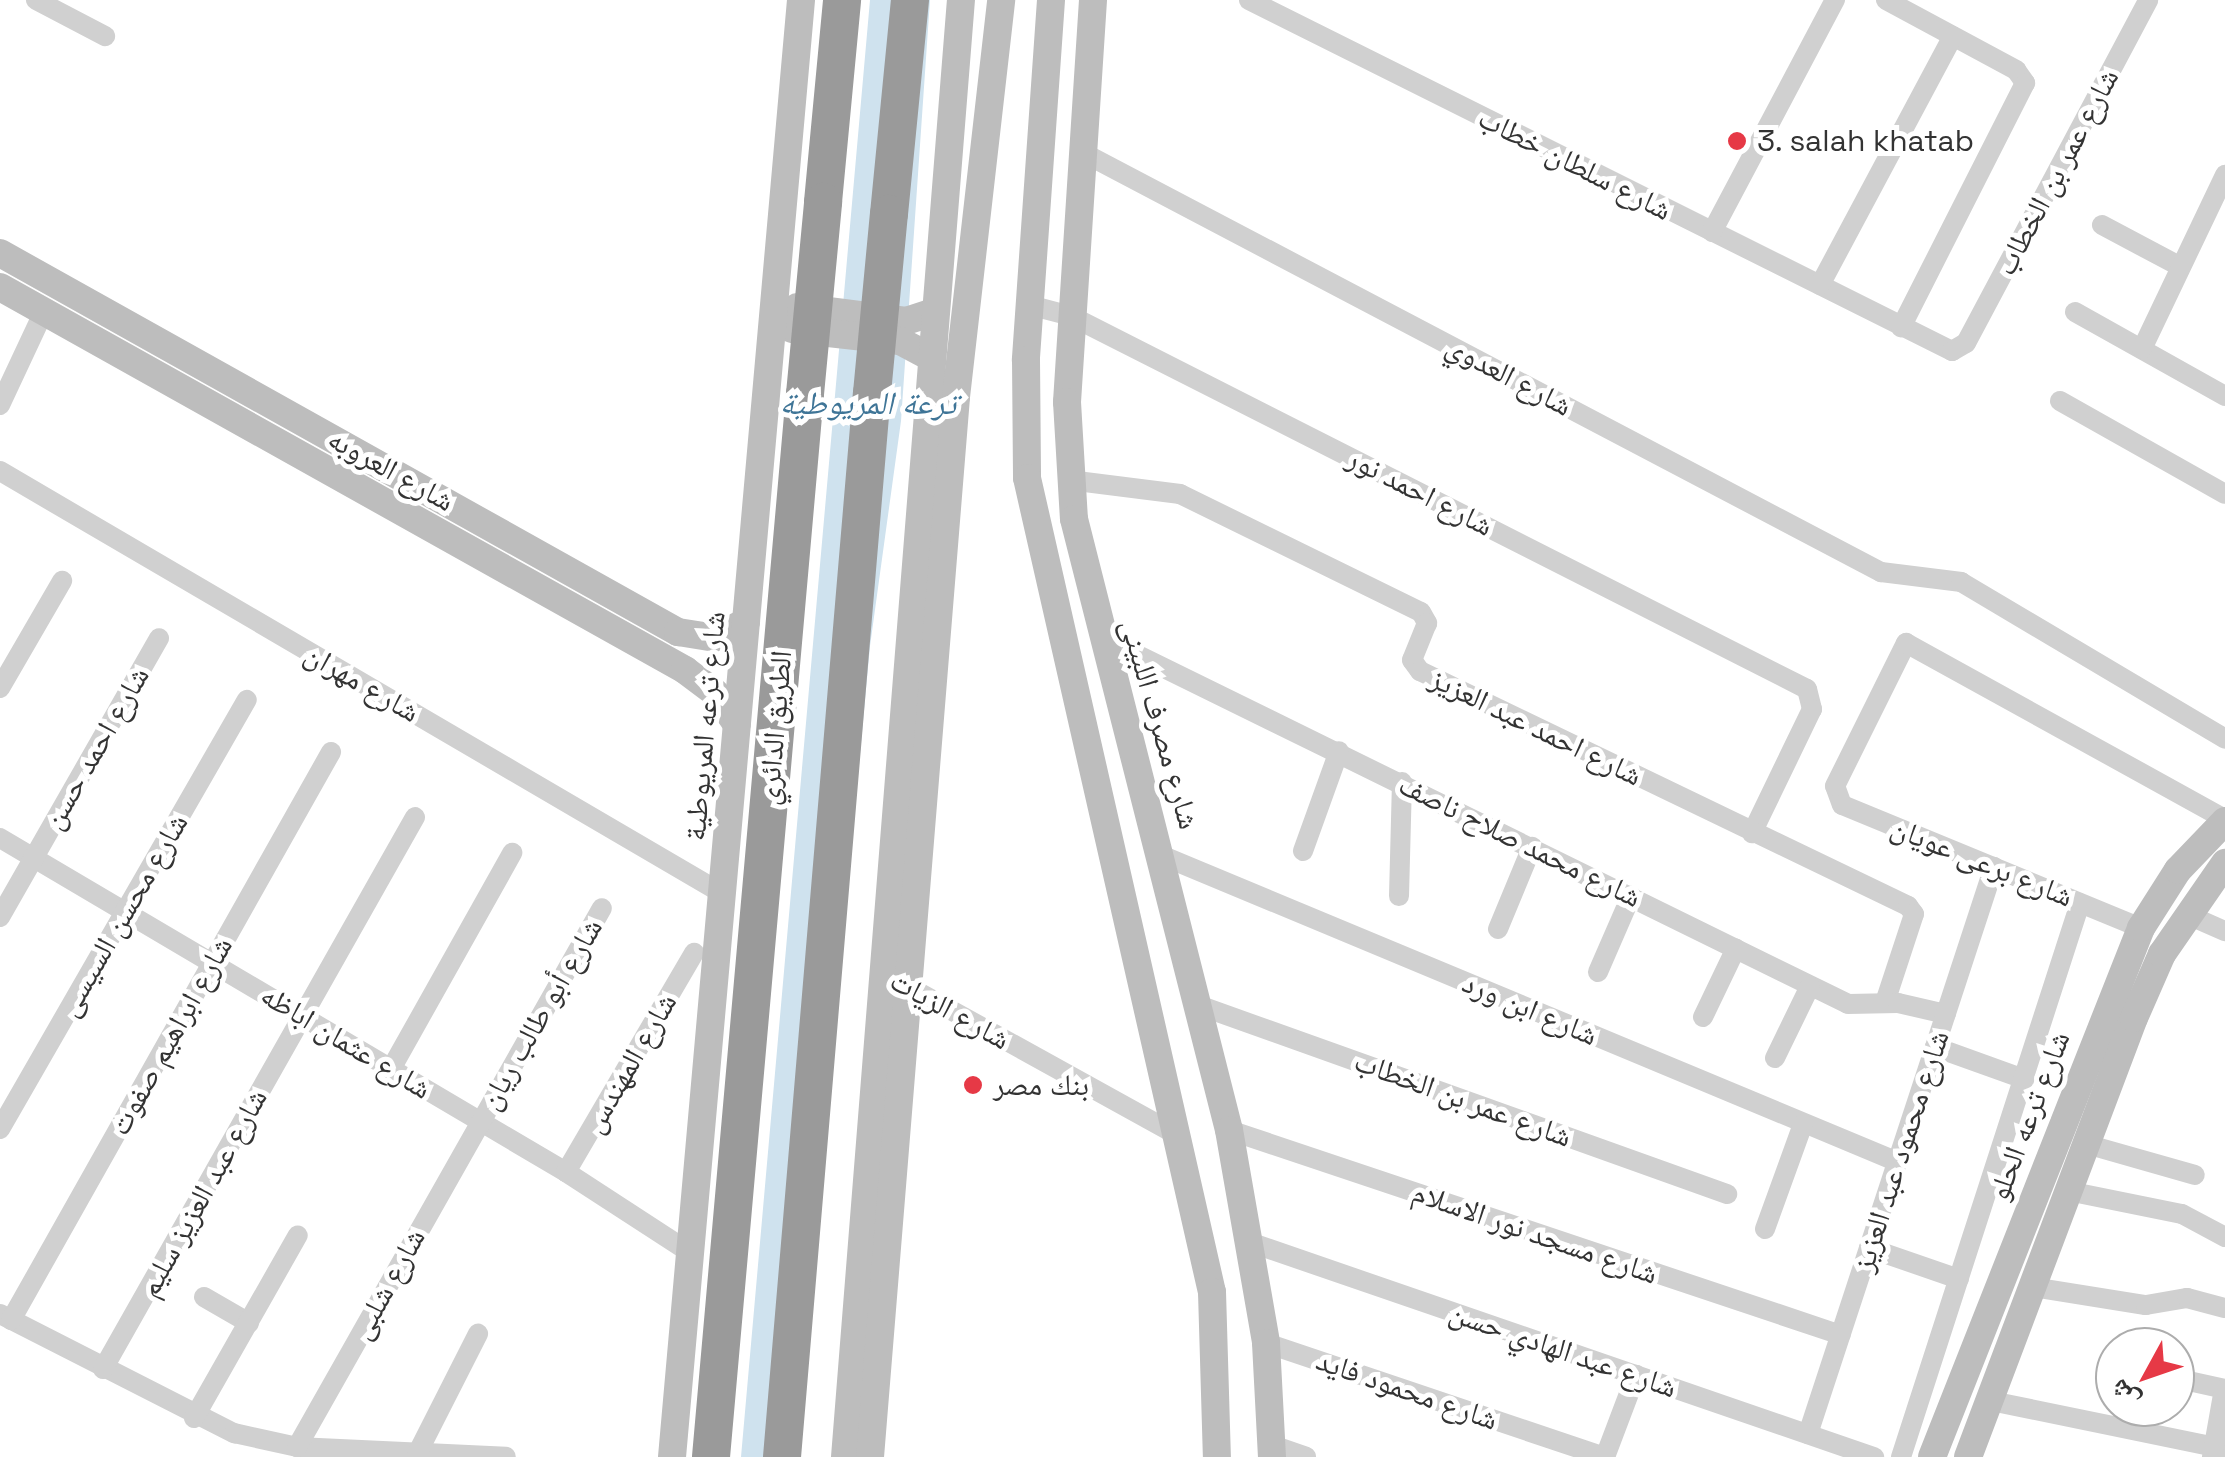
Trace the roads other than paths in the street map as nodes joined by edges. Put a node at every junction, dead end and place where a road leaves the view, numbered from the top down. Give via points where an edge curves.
1 (36, 0) edge
2 (801, 0) edge
3 (842, 0) edge
4 (910, 0) edge
5 (960, 0) edge
6 (1001, 0) edge
7 (1050, 0) edge
8 (1093, 0) edge
9 (1249, 0) edge
10 (1836, 0) edge
11 (1886, 0) edge
12 (2148, 0) edge
13 (1911, 6) edge
14 (104, 36) dead end
15 (1953, 36) junction
16 (1080, 151) junction
17 (2225, 175) edge
18 (2102, 225) dead end
19 (1712, 232) junction
20 (0, 253) edge
21 (2181, 267) junction
22 (1820, 285) junction
23 (0, 287) edge
24 (774, 294) junction
25 (1029, 305) junction
26 (933, 312) junction
27 (2075, 312) dead end
28 (43, 313) junction
29 (1072, 316) junction
30 (1901, 328) junction
31 (772, 334) junction
32 (1966, 344) joint
33 (2142, 349) junction
34 (930, 357) junction
35 (2225, 396) edge
36 (2060, 401) dead end
37 (0, 405) edge
38 (0, 471) edge
39 (1069, 480) junction
40 (2225, 494) edge
41 (62, 581) dead end
42 (619, 600) junction
43 (746, 622) junction
44 (606, 628) junction
45 (1101, 637) junction
46 (159, 638) dead end
47 (0, 688) edge
48 (247, 700) dead end
49 (737, 724) junction
50 (2225, 739) edge
51 (331, 752) dead end
52 (1339, 752) junction
53 (1402, 782) junction
54 (415, 818) dead end
55 (2225, 820) edge
56 (1752, 833) junction
57 (0, 838) edge
58 (1532, 847) junction
59 (1303, 851) dead end
60 (512, 853) dead end
61 (1163, 856) junction
62 (34, 858) junction
63 (2225, 863) edge
64 (1994, 867) junction
65 (723, 894) junction
66 (1399, 896) dead end
67 (1631, 896) junction
68 (2080, 902) junction
69 (602, 908) dead end
70 (125, 912) junction
71 (2186, 914) junction
72 (0, 917) edge
73 (2141, 928) junction
74 (1498, 929) dead end
75 (2225, 931) edge
76 (1736, 948) junction
77 (694, 953) dead end
78 (212, 963) junction
79 (880, 970) junction
80 (1598, 972) dead end
81 (1810, 986) junction
82 (910, 987) junction
83 (1886, 1002) junction
84 (1198, 1004) junction
85 (1946, 1014) junction
86 (302, 1016) junction
87 (1704, 1017) dead end
88 (1935, 1047) junction
89 (1775, 1058) dead end
90 (391, 1069) junction
91 (2080, 1076) junction
92 (2024, 1079) junction
93 (2107, 1088) junction
94 (480, 1121) junction
95 (1803, 1124) junction
96 (0, 1129) edge
97 (1229, 1130) junction
98 (1179, 1136) junction
99 (2086, 1144) junction
100 (1898, 1162) junction
101 (566, 1172) junction
102 (2195, 1175) dead end
103 (2068, 1191) junction
104 (1727, 1194) dead end
105 (1765, 1229) dead end
106 (298, 1235) dead end
107 (2225, 1236) edge
108 (1252, 1244) junction
109 (1870, 1248) junction
110 (689, 1252) junction
111 (1958, 1280) junction
112 (2033, 1287) junction
113 (204, 1297) dead end
114 (2225, 1308) edge
115 (6, 1317) edge
116 (248, 1323) junction
117 (478, 1334) dead end
118 (1840, 1336) junction
119 (1266, 1343) junction
120 (103, 1369) junction
121 (1636, 1375) junction
122 (2195, 1382) edge
123 (2225, 1389) edge
124 (1991, 1401) junction
125 (194, 1418) junction
126 (1808, 1434) junction
127 (297, 1447) junction
128 (1272, 1451) edge
129 (2217, 1451) edge
130 (416, 1454) junction
131 (506, 1457) edge
132 (672, 1457) edge
133 (711, 1457) edge
134 (782, 1457) edge
135 (845, 1457) edge
136 (870, 1457) edge
137 (1217, 1457) edge
138 (1306, 1457) edge
139 (1605, 1457) edge
140 (1874, 1457) edge
141 (1901, 1457) edge
142 (1932, 1457) edge
143 (1968, 1457) edge

1 - 14 street
2 - 24 main road, شارع ترعه المريوطية
3 - 133 highway, الطريق الدائري, bridge
4 - 134 highway, bridge
5 - 26 main road
6 - 82 main road via 956,397
7 - 25 main road
8 - 16 main road, شارع مصرف اللبينى
9 - 19 street, شارع سلطان خطاب
10 - 19 street
11 - 13 street
12 - 32 street, شارع عمر بن الخطاب
13 - 15 street
15 - 22 street
15 - 30 street via 2016,70 2024,91
16 - 29 main road, شارع مصرف اللبينى
16 - 50 street, شارع العدوي via 1881,572 1944,576
17 - 21 street
18 - 21 street
19 - 22 street, شارع سلطان خطاب
20 - 42 main road, شارع العروبه
21 - 33 street
22 - 30 street, شارع سلطان خطاب
23 - 28 main road, شارع العروبه
24 - 26 main road, bridge via 800,308 870,316 913,320
24 - 31 main road, شارع ترعه المريوطية
25 - 29 street, شارع احمد نور
25 - 98 main road via 1024,438 1034,523
26 - 34 main road
27 - 33 street
28 - 37 street
28 - 44 main road, شارع العروبه
29 - 39 main road, شارع مصرف اللبينى
29 - 56 street, شارع احمد نور via 1807,689 1812,709
30 - 32 street, شارع سلطان خطاب via 1944,349
31 - 34 main road, bridge via 798,329 900,341
31 - 43 main road, شارع ترعه المريوطية
33 - 35 street
34 - 79 main road
36 - 40 street
38 - 65 street, شارع مهران
39 - 45 main road, شارع مصرف اللبينى
39 - 56 street, شارع احمد عبد العزيز via 1180,494 1421,612 1426,623 1412,660 1420,671
41 - 47 street
42 - 43 main road, شارع العروبه via 690,636 726,635
42 - 44 main road
43 - 49 main road, شارع ترعه المريوطية
44 - 49 main road, شارع العروبه via 706,685
45 - 52 street, شارع محمد صلاح ناصف
45 - 61 main road, شارع مصرف اللبينى
46 - 62 street, شارع احمد حسن
48 - 70 street, شارع محسن السيسى
49 - 65 main road, شارع ترعه المريوطية
51 - 78 street, شارع ابراهيم صفوت
52 - 53 street, شارع محمد صلاح ناصف
52 - 59 street
53 - 58 street, شارع محمد صلاح ناصف
53 - 66 street
54 - 86 street, شارع عبد العزيز سليم
55 - 64 street, شارع برعى عويان via 1906,642 1836,786 1842,804
55 - 73 main road, شارع ترعه الحلو via 2178,870
56 - 83 street, شارع احمد عبد العزيز via 1911,908
57 - 62 street, شارع عثمان اباظه
58 - 67 street, شارع محمد صلاح ناصف
58 - 74 street
60 - 90 street
61 - 84 main road, شارع مصرف اللبينى
61 - 95 street, شارع ابن ورد
62 - 70 street, شارع عثمان اباظه
62 - 72 street, شارع احمد حسن
63 - 71 main road, شارع ترعه الحلو
64 - 68 street, شارع برعى عويان
64 - 85 street, شارع محمود عبد العزيز
65 - 110 main road, شارع ترعه المريوطية
67 - 76 street, شارع محمد صلاح ناصف
67 - 80 street
68 - 73 street, شارع برعى عويان
68 - 92 street
69 - 94 street, شارع أبو طالب ريان
70 - 78 street, شارع عثمان اباظه
70 - 96 street, شارع محسن السيسى
71 - 75 street
71 - 93 main road, شارع ترعه الحلو via 2162,954
73 - 91 main road, شارع ترعه الحلو
76 - 81 street, شارع محمد صلاح ناصف
76 - 87 street
77 - 101 street, شارع المهندس
78 - 86 street, شارع عثمان اباظه
78 - 115 street, شارع ابراهيم صفوت
79 - 82 street, شارع الزيات
79 - 135 main road
81 - 83 street, شارع محمد صلاح ناصف via 1848,1004
81 - 89 street
82 - 98 street, شارع الزيات
82 - 136 main road
83 - 85 street, شارع محمد صلاح ناصف
84 - 97 main road, شارع مصرف اللبينى
84 - 104 street, شارع عمر بن الخطاب
85 - 88 street, شارع محمود عبد العزيز
86 - 90 street, شارع عثمان اباظه
86 - 120 street, شارع عبد العزيز سليم
88 - 92 street
88 - 100 street, شارع محمود عبد العزيز
90 - 94 street, شارع عثمان اباظه
91 - 93 main road
91 - 142 main road, شارع ترعه الحلو
92 - 111 street
93 - 99 main road, شارع ترعه الحلو
94 - 101 street, شارع عثمان اباظه
94 - 127 street, شارع شلبى
95 - 100 street, شارع ابن ورد
95 - 105 street
97 - 108 main road, شارع مصرف اللبينى
97 - 118 street, شارع مسجد نور الاسلام
98 - 137 main road via 1212,1292
99 - 102 street
99 - 103 main road, شارع ترعه الحلو
100 - 109 street, شارع محمود عبد العزيز
101 - 110 street, شارع عثمان اباظه
103 - 107 street via 2182,1214
103 - 112 main road, شارع ترعه الحلو
106 - 116 street
108 - 119 main road, شارع مصرف اللبينى
108 - 121 street, شارع عبد الهادي حسن
109 - 111 street
109 - 118 street, شارع محمود عبد العزيز
110 - 132 main road, شارع ترعه المريوطية
111 - 141 street
112 - 114 street via 2146,1305 2188,1298
112 - 124 main road, شارع ترعه الحلو
113 - 116 street
115 - 120 street
116 - 125 street
117 - 130 street
118 - 126 street, شارع محمود عبد العزيز
119 - 128 main road, شارع مصرف اللبينى
119 - 139 street, شارع محمود فايد
120 - 125 street
121 - 126 street, شارع عبد الهادي حسن
121 - 139 street
122 - 123 street
123 - 129 street
124 - 129 street
124 - 143 main road, شارع ترعه الحلو
125 - 127 street
126 - 140 street, شارع عبد الهادي حسن
127 - 130 street
128 - 138 street
130 - 131 street

